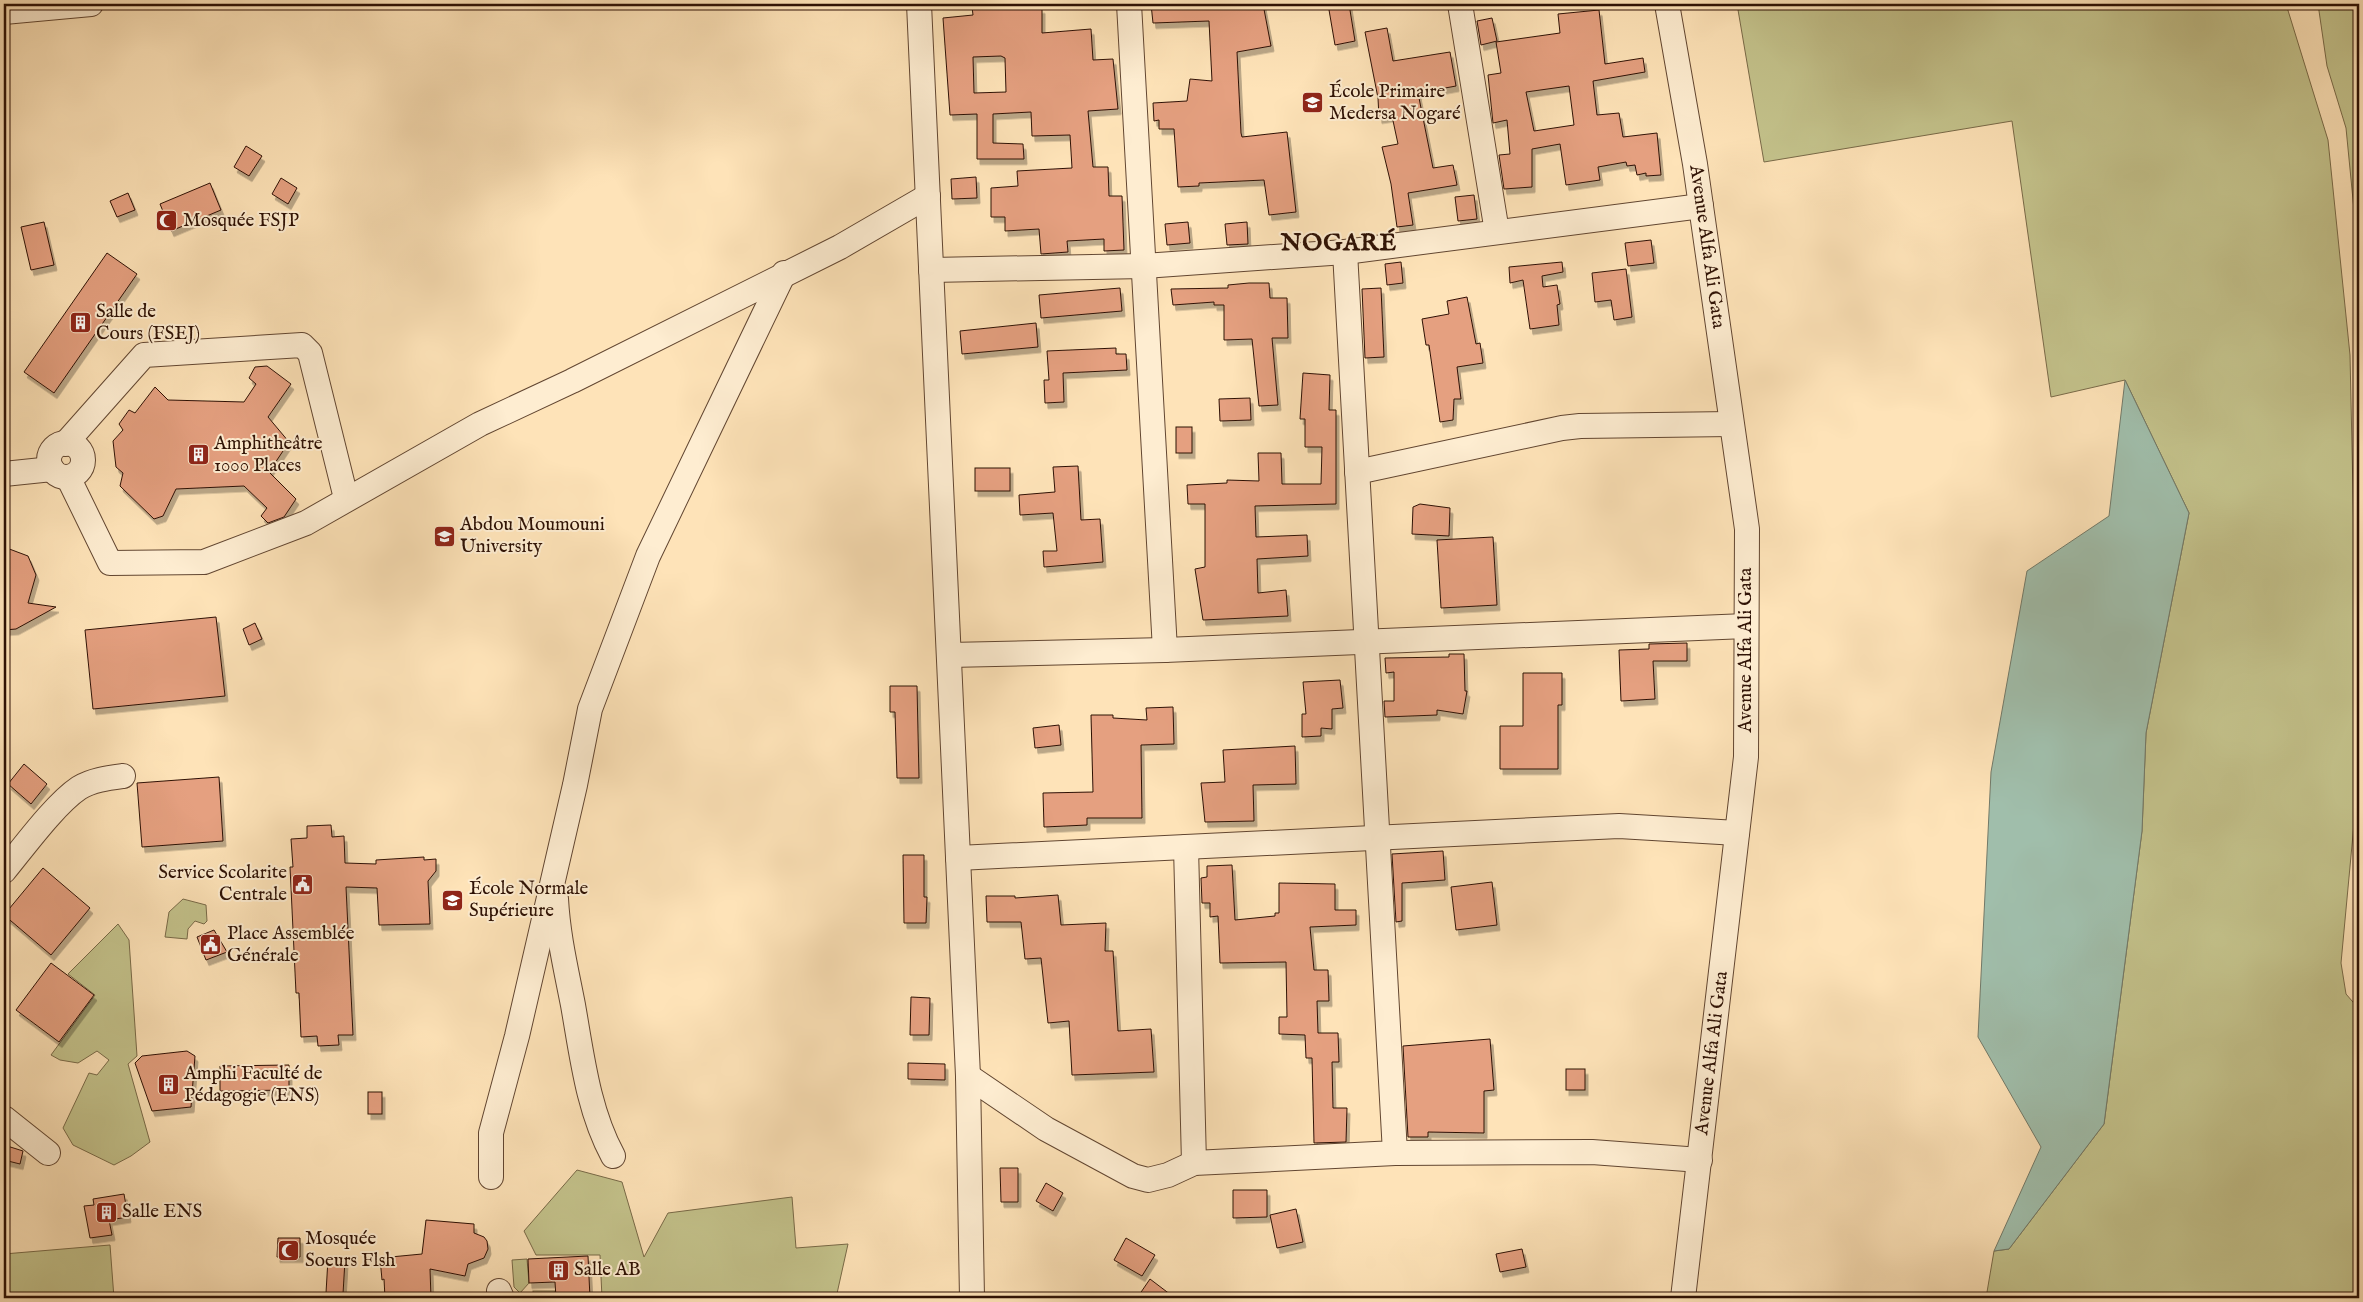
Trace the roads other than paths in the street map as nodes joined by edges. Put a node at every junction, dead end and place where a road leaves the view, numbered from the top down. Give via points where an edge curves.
1 (91, 4) edge
2 (919, 4) edge
3 (1129, 4) edge
4 (1460, 4) edge
5 (1668, 4) edge
6 (4, 12) edge
7 (928, 196) junction
8 (1701, 206) junction
9 (1497, 232) junction
10 (1345, 252) junction
11 (1144, 266) junction
12 (931, 270) junction
13 (784, 273) junction
14 (1732, 424) junction
15 (59, 461) junction
16 (4, 462) edge
17 (1357, 472) junction
18 (4, 474) edge
19 (346, 498) junction
20 (1746, 626) junction
21 (1365, 642) junction
22 (1165, 650) junction
23 (949, 654) junction
24 (123, 776) dead end
25 (1737, 833) junction
26 (1377, 838) junction
27 (1186, 847) junction
28 (958, 858) junction
29 (555, 870) junction
30 (4, 871) edge
31 (968, 1076) junction
32 (4, 1118) edge
33 (48, 1153) dead end
34 (1396, 1153) junction
35 (613, 1156) dead end
36 (1700, 1160) junction
37 (1194, 1163) junction
38 (491, 1177) dead end
39 (972, 1298) edge
40 (1683, 1298) edge

1 - 6 street
2 - 7 street
3 - 11 street
4 - 9 street
5 - 8 street, Avenue Alfa Ali Gata
7 - 12 street
7 - 13 street via 840,247
8 - 9 street
8 - 14 street, Avenue Alfa Ali Gata
9 - 10 street
10 - 11 street
10 - 17 street
11 - 12 street
11 - 22 street
12 - 23 street
13 - 19 street via 572,382 480,424
13 - 29 street via 648,556 596,691
14 - 17 street via 1580,426
14 - 20 street, Avenue Alfa Ali Gata via 1747,529
15 - 16 street
15 - 18 street
15 - 19 street via 110,563 204,562 306,522
15 - 19 street via 144,355 302,345 310,353
17 - 21 street
20 - 21 street
20 - 25 street, Avenue Alfa Ali Gata via 1746,757
21 - 22 street
21 - 26 street
22 - 23 street
23 - 28 street
24 - 30 street via 104,778 80,787
25 - 26 street via 1619,826
25 - 36 street, Avenue Alfa Ali Gata
26 - 27 street
26 - 34 street
27 - 28 street
27 - 37 street
28 - 31 street
29 - 35 street via 558,931 582,1058 602,1136
29 - 38 street via 492,1133
31 - 37 street via 1046,1128 1133,1176 1148,1180
31 - 39 street
32 - 33 street
34 - 36 street via 1592,1152
34 - 37 street
36 - 40 street, Avenue Alfa Ali Gata

